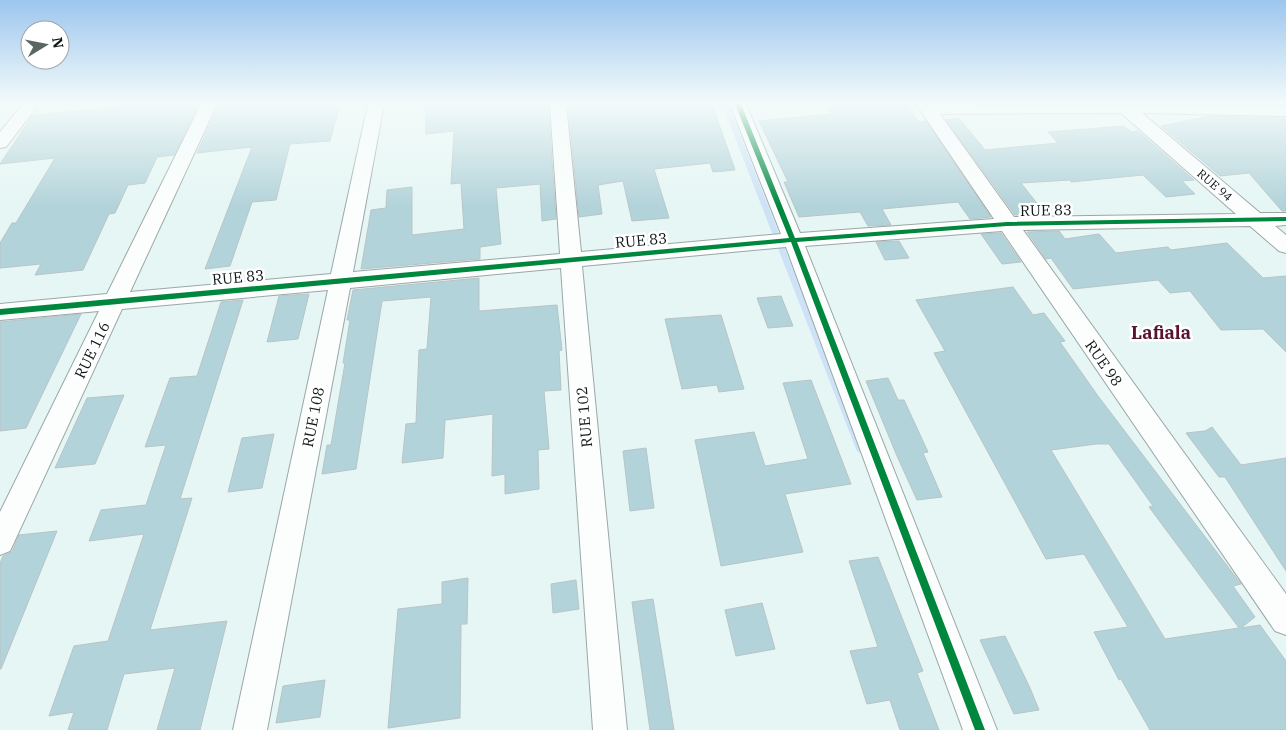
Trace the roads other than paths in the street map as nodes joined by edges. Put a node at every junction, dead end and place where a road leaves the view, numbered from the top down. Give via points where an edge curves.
1 (193, 138) edge
2 (369, 138) edge
3 (561, 138) edge
4 (752, 138) edge
5 (948, 138) edge
6 (1160, 138) edge
7 (1255, 219) junction
8 (1286, 219) edge
9 (1007, 224) junction
10 (793, 240) junction
11 (1286, 246) edge
12 (571, 260) junction
13 (340, 281) junction
14 (114, 302) junction
15 (0, 312) edge
16 (0, 542) edge
17 (1286, 620) edge
18 (250, 730) edge
19 (610, 730) edge
20 (980, 730) edge

1 - 14 street, RUE 116
2 - 13 street, RUE 108
3 - 12 street, RUE 102
4 - 10 street
5 - 9 street, RUE 98
6 - 7 street, RUE 94
7 - 8 street, RUE 83
7 - 9 street, RUE 83
7 - 11 street, RUE 94
9 - 10 street, RUE 83
9 - 17 street, RUE 98
10 - 12 street, RUE 83
10 - 20 street
12 - 13 street, RUE 83
12 - 19 street, RUE 102
13 - 14 street, RUE 83
13 - 18 street, RUE 108
14 - 15 street, RUE 83
14 - 16 street, RUE 116

